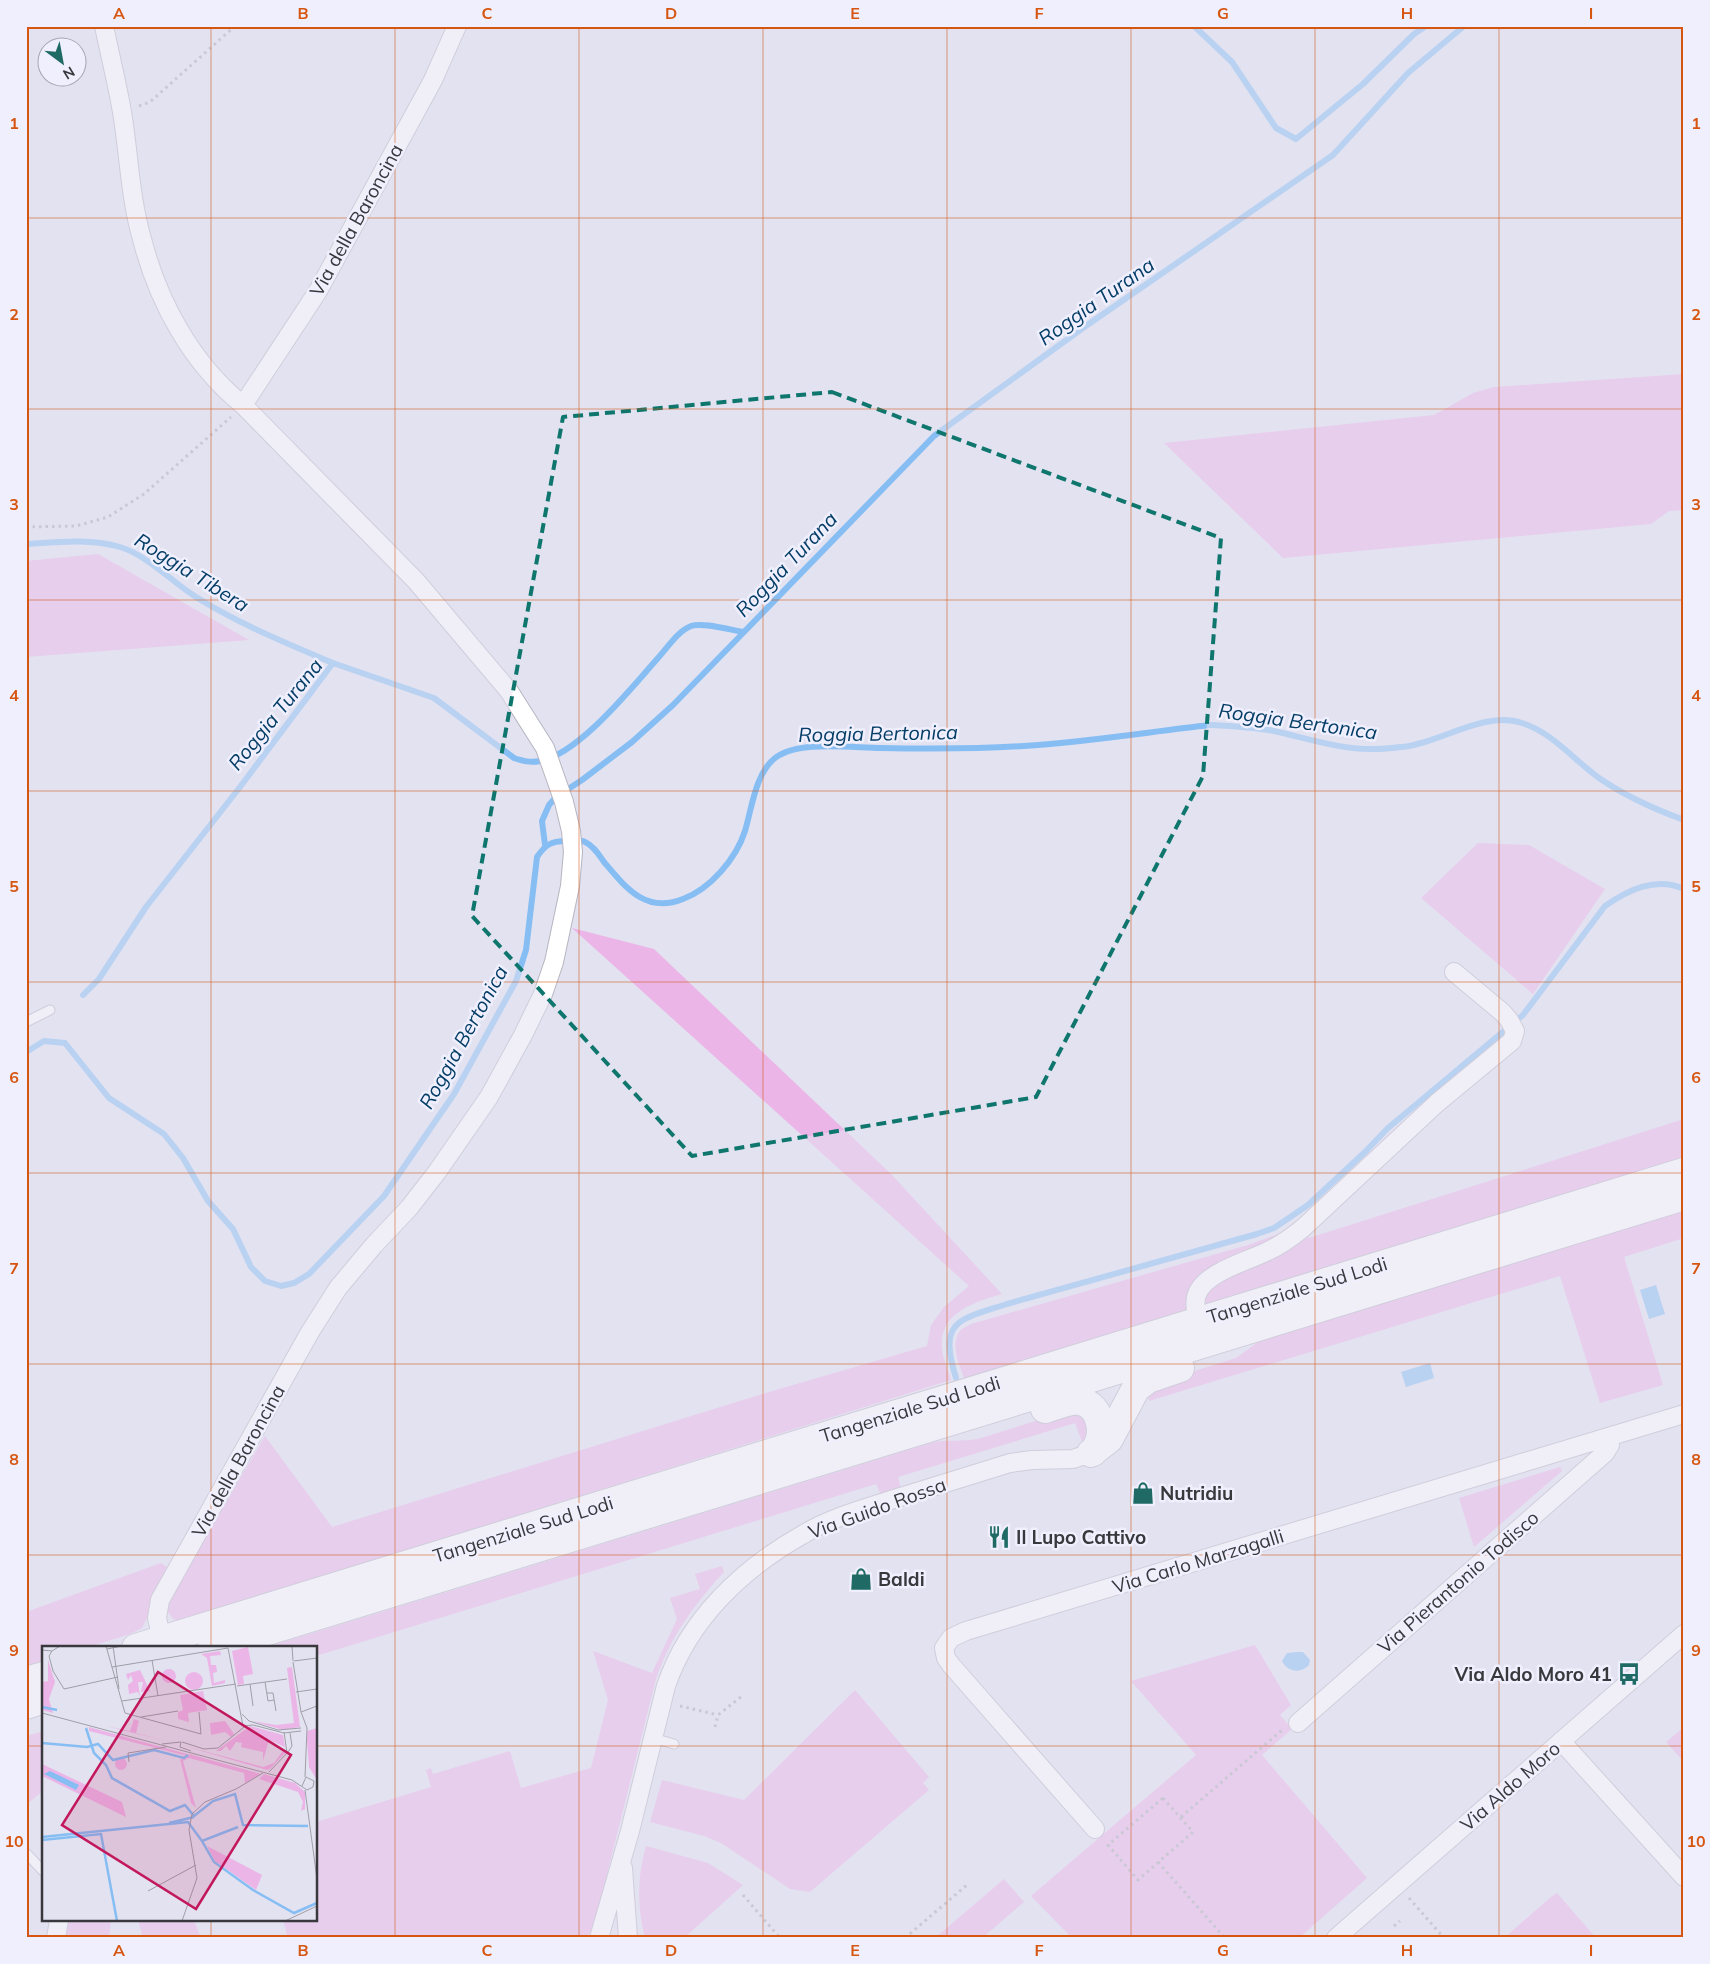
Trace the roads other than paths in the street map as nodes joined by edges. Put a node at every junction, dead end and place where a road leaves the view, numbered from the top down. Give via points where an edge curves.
1 (104, 26) edge
2 (457, 26) edge
3 (243, 406) junction
4 (1454, 972) dead end
5 (50, 1010) dead end
6 (26, 1022) edge
7 (1684, 1172) edge
8 (1684, 1196) edge
9 (1198, 1320) junction
10 (1252, 1328) junction
11 (1684, 1414) edge
12 (941, 1424) junction
13 (1609, 1437) junction
14 (1092, 1453) junction
15 (1684, 1634) edge
16 (162, 1640) junction
17 (142, 1646) edge
18 (219, 1646) edge
19 (42, 1677) edge
20 (26, 1681) edge
21 (42, 1700) edge
22 (26, 1704) edge
23 (1298, 1723) road end
24 (653, 1738) junction
25 (1561, 1741) junction
26 (674, 1744) dead end
27 (1095, 1829) dead end
28 (26, 1853) edge
29 (622, 1856) junction
30 (42, 1870) edge
31 (1684, 1877) edge
32 (59, 1922) edge
33 (56, 1938) edge
34 (599, 1938) edge
35 (628, 1938) edge
36 (1336, 1938) edge

1 - 3 street, Via della Baroncina via 122,111 141,239 160,294 212,377
2 - 3 street, Via della Baroncina via 433,80 318,291
3 - 16 street, Via della Baroncina via 416,581 509,691 545,748 564,802 573,852 562,931 554,962 523,1035 489,1097 437,1172 338,1288 310,1332 160,1600 157,1618
4 - 9 street via 1512,1026 1512,1041 1437,1103 1304,1228 1285,1242 1216,1274 1203,1284 1195,1299
5 - 6 lane
7 - 9 highway, Tangenziale Sud Lodi
8 - 10 highway, Tangenziale Sud Lodi
9 - 16 highway, Tangenziale Sud Lodi
10 - 12 highway, Tangenziale Sud Lodi
10 - 14 highway via 1222,1354 1159,1374 1142,1383 1132,1394 1109,1439
11 - 13 street, Via Carlo Marzagalli
12 - 14 highway via 986,1426 1077,1400 1090,1407 1101,1426 1102,1435
12 - 18 highway, Tangenziale Sud Lodi
13 - 23 street, Via Pierantonio Todisco via 1606,1453
13 - 27 street, Via Carlo Marzagalli via 951,1638 944,1648 951,1665
14 - 24 street, Via Guido Rossa via 1073,1459 1010,1463 856,1512 803,1534 770,1555 739,1579 699,1622 673,1666
15 - 25 street, Via Aldo Moro
16 - 17 highway, Tangenziale Sud Lodi
19 - 20 highway
21 - 22 highway
24 - 26 lane
24 - 29 street, Via Guido Rossa
25 - 31 street
25 - 36 street, Via Aldo Moro
28 - 30 lane
29 - 34 street, Via Guido Rossa
29 - 35 street, Via Guido Rossa
32 - 33 street

